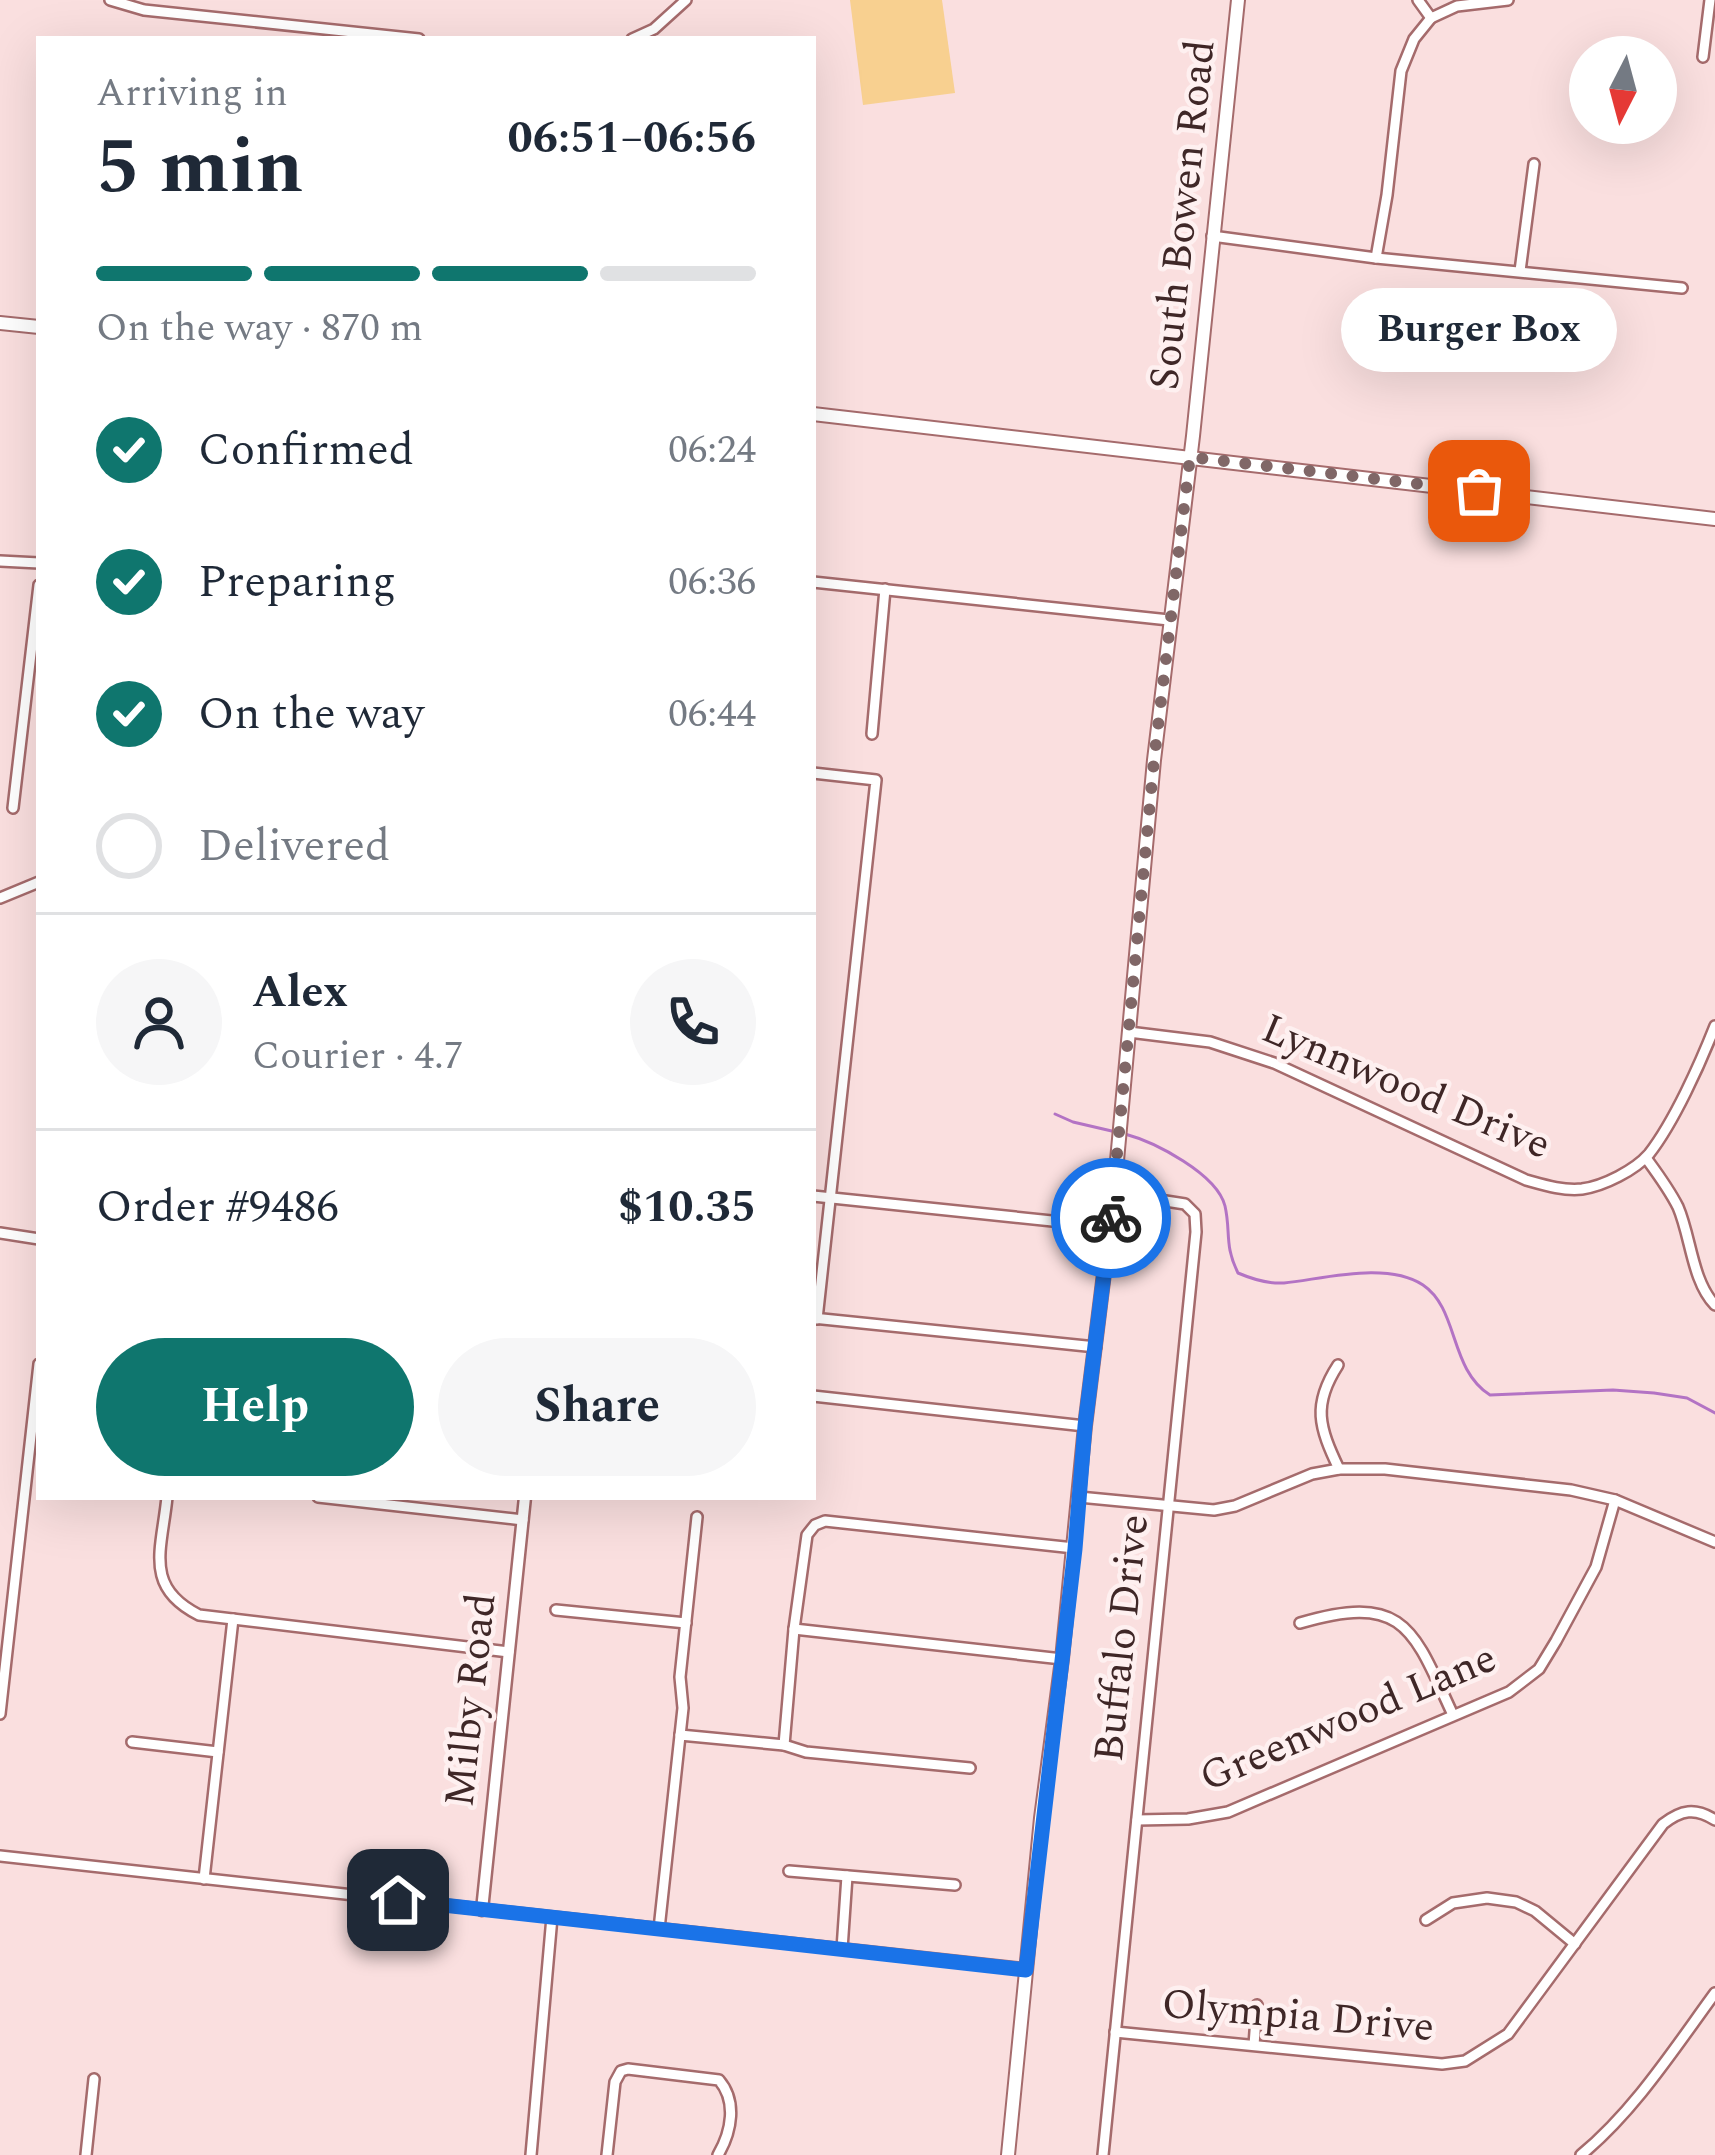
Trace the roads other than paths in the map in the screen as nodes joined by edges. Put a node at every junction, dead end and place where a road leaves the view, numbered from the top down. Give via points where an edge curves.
1 (110, 0) edge
2 (686, 0) edge
3 (1238, 0) edge
4 (1418, 0) edge
5 (1508, 0) edge
6 (1711, 0) edge
7 (1431, 18) junction
8 (391, 36) edge
9 (638, 36) edge
10 (1703, 57) dead end
11 (1534, 164) dead end
12 (1212, 236) junction
13 (1376, 258) junction
14 (1520, 271) junction
15 (1682, 288) dead end
16 (0, 323) edge
17 (36, 327) edge
18 (816, 414) edge
19 (1190, 457) junction
20 (1715, 518) edge
21 (0, 561) edge
22 (36, 563) edge
23 (816, 582) edge
24 (885, 589) junction
25 (36, 611) edge
26 (1169, 620) junction
27 (872, 734) dead end
28 (816, 772) edge
29 (13, 808) dead end
30 (36, 883) edge
31 (0, 898) edge
32 (1129, 1032) junction
33 (1714, 1034) edge
34 (1646, 1158) junction
35 (1114, 1193) junction
36 (816, 1196) edge
37 (830, 1197) junction
38 (1111, 1227) junction
39 (0, 1233) edge
40 (36, 1239) edge
41 (1715, 1305) edge
42 (816, 1310) edge
43 (816, 1318) edge
44 (1096, 1347) junction
45 (1338, 1365) dead end
46 (36, 1391) edge
47 (816, 1396) edge
48 (1085, 1426) junction
49 (1339, 1469) junction
50 (1078, 1497) junction
51 (167, 1500) edge
52 (345, 1500) edge
53 (525, 1500) edge
54 (1615, 1500) junction
55 (1169, 1507) junction
56 (697, 1517) dead end
57 (523, 1520) junction
58 (1715, 1542) edge
59 (1075, 1549) junction
60 (556, 1610) dead end
61 (233, 1619) junction
62 (686, 1623) junction
63 (1300, 1623) dead end
64 (794, 1629) junction
65 (509, 1652) junction
66 (1062, 1659) junction
67 (0, 1714) edge
68 (1453, 1714) junction
69 (680, 1735) junction
70 (132, 1742) dead end
71 (784, 1745) junction
72 (218, 1752) junction
73 (970, 1768) dead end
74 (1137, 1820) junction
75 (1715, 1820) edge
76 (0, 1856) edge
77 (789, 1871) dead end
78 (847, 1876) junction
79 (203, 1879) junction
80 (955, 1885) dead end
81 (482, 1910) junction
82 (552, 1917) junction
83 (1426, 1920) dead end
84 (659, 1929) junction
85 (1575, 1944) junction
86 (842, 1949) junction
87 (1026, 1970) junction
88 (1715, 1993) edge
89 (1257, 2005) dead end
90 (1115, 2032) junction
91 (1254, 2045) junction
92 (94, 2079) dead end
93 (86, 2155) edge
94 (531, 2155) edge
95 (607, 2155) edge
96 (718, 2155) edge
97 (1008, 2155) edge
98 (1103, 2155) edge
99 (1581, 2155) edge

1 - 8 street
2 - 9 street
3 - 12 main road, South Bowen Road
4 - 7 street
5 - 7 street
6 - 10 street
7 - 13 street via 1401,71
11 - 14 street
12 - 13 street
12 - 19 main road, South Bowen Road
13 - 14 street
14 - 15 street
16 - 17 main road
18 - 19 main road
19 - 20 main road
19 - 26 main road, South Bowen Road
21 - 22 street
23 - 24 street
24 - 26 street
24 - 27 street
25 - 29 street
26 - 32 main road, South Bowen Road
28 - 37 street via 876,780
30 - 31 street
32 - 34 street, Lynnwood Drive via 1210,1042 1274,1063 1526,1180 1588,1189
32 - 35 main road, South Bowen Road
33 - 34 street
34 - 41 street via 1678,1208
35 - 38 main road, South Bowen Road
35 - 55 street, Buffalo Drive via 1175,1200 1195,1214
36 - 37 street
37 - 38 street
37 - 42 street
38 - 44 main road, South Bowen Road
39 - 40 street
43 - 44 street
44 - 48 main road, South Bowen Road
45 - 49 street via 1320,1414
46 - 67 street
47 - 48 street
48 - 50 main road, South Bowen Road
49 - 54 street
49 - 55 street via 1235,1506
50 - 55 street
50 - 59 main road, South Bowen Road
51 - 61 street via 164,1587 199,1615
52 - 57 street
53 - 57 street, Milby Road
54 - 58 street
54 - 68 street, Greenwood Lane via 1596,1567 1539,1669 1509,1692
55 - 74 street, Buffalo Drive
56 - 62 street
57 - 65 street, Milby Road
59 - 64 street via 825,1520 807,1535
59 - 66 main road, South Bowen Road
60 - 62 street
61 - 65 street
61 - 72 street
62 - 69 street
63 - 68 street via 1361,1611 1388,1617 1412,1633
64 - 66 street
64 - 71 street
65 - 81 street, Milby Road
66 - 87 main road, South Bowen Road
68 - 74 street, Greenwood Lane via 1228,1812
69 - 71 street
69 - 84 street
70 - 72 street
71 - 73 street
72 - 79 street
74 - 90 street, Buffalo Drive
75 - 85 street, Olympia Drive via 1690,1810 1663,1824
76 - 79 street
77 - 78 street
78 - 80 street
78 - 86 street
79 - 81 street
81 - 82 street
82 - 84 street
82 - 94 street
83 - 85 street via 1453,1903 1516,1902
84 - 86 street
85 - 91 street, Olympia Drive via 1508,2034 1466,2061
86 - 87 street
87 - 97 main road, South Bowen Road
88 - 99 street via 1636,2100
89 - 91 street
90 - 91 street, Olympia Drive
90 - 98 street, Buffalo Drive
92 - 93 street
95 - 96 street via 615,2082 628,2068 713,2077 724,2086 731,2102

